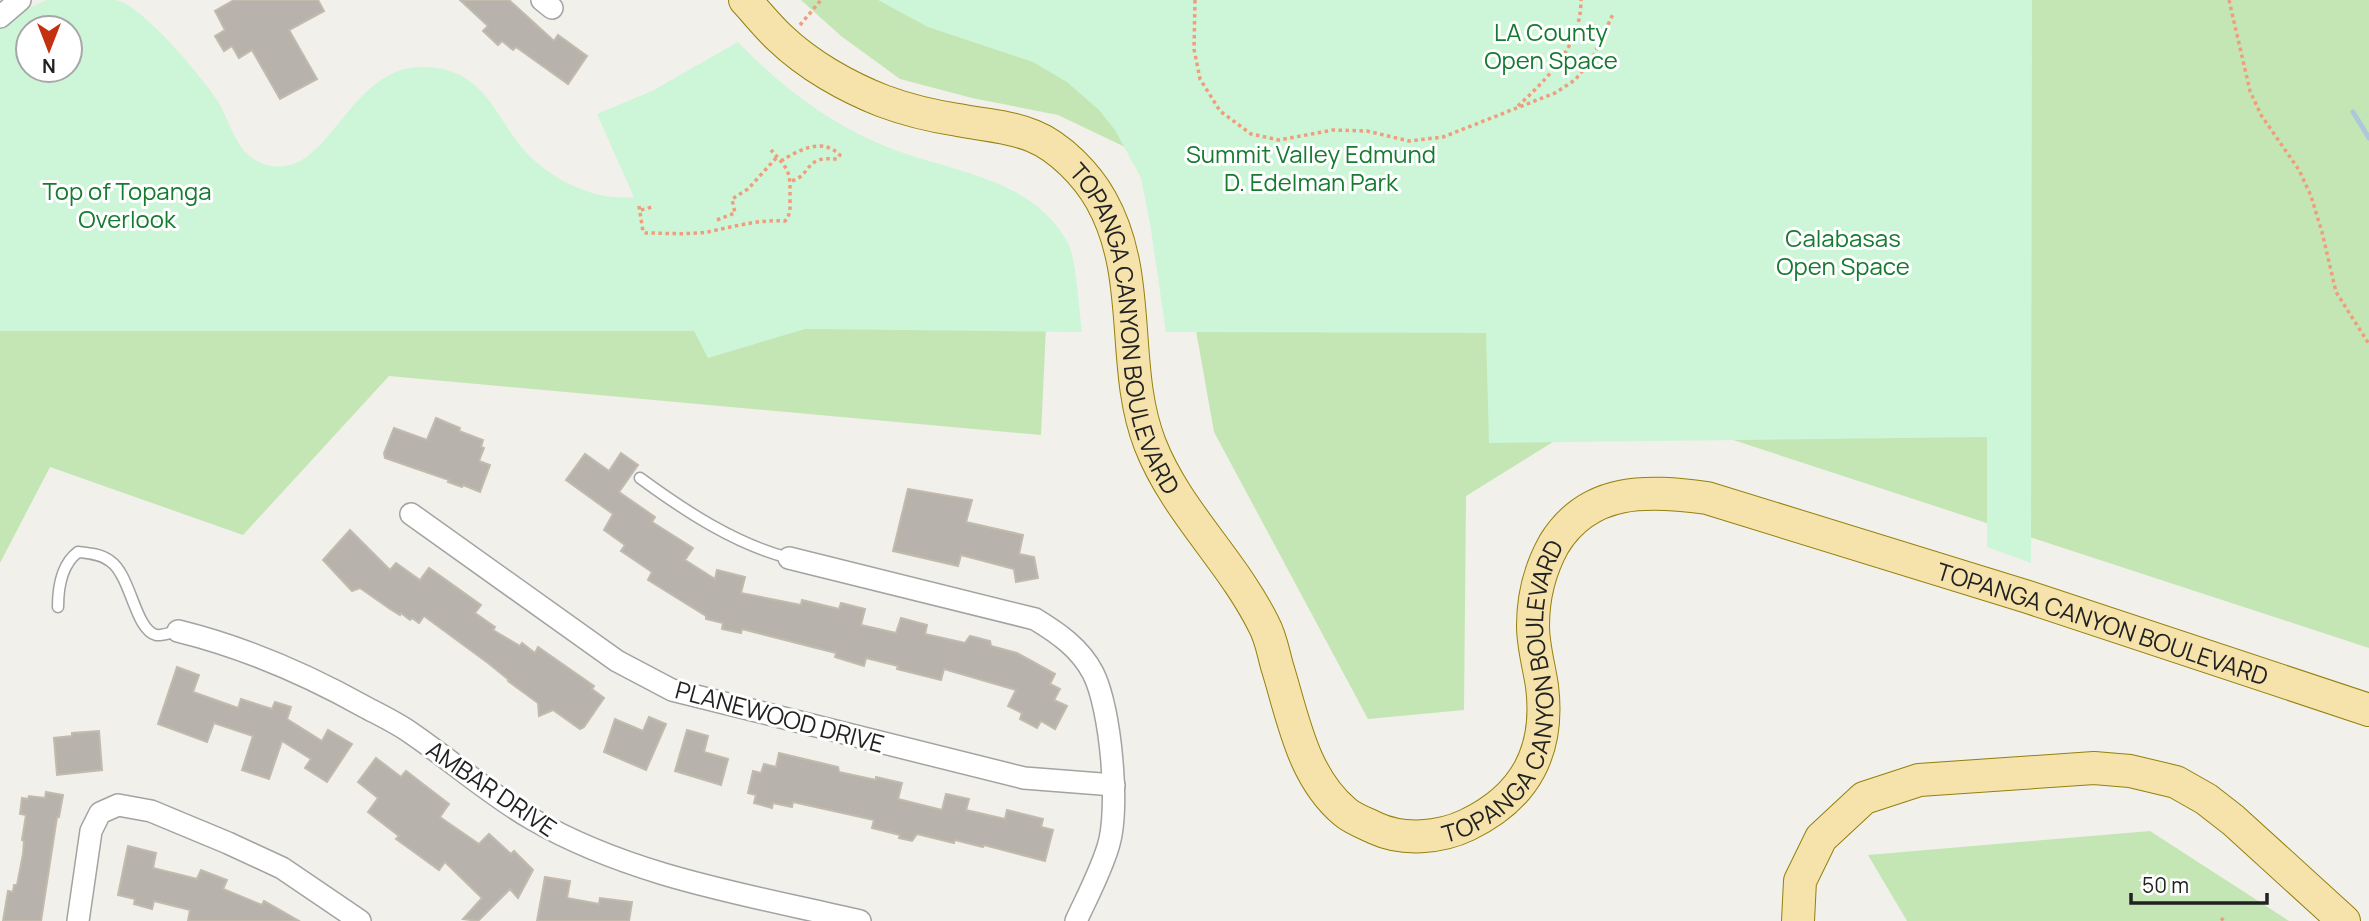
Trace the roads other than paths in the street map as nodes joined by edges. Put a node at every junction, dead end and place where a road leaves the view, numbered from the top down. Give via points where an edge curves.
1 (20, 0) edge
2 (745, 0) edge
3 (0, 17) edge
4 (640, 478) dead end
5 (411, 514) dead end
6 (789, 558) joint
7 (58, 607) dead end
8 (178, 631) joint
9 (2369, 710) edge
10 (1114, 785) junction
11 (78, 921) edge
12 (360, 921) edge
13 (860, 921) edge
14 (1076, 921) edge
15 (1798, 921) edge
16 (2344, 921) edge

1 - 3 street
2 - 9 main road, TOPANGA CANYON BOULEVARD via 783,42 850,86 918,112 1035,137 1064,156 1101,198 1123,257 1139,398 1149,442 1174,494 1235,574 1266,628 1304,754 1323,789 1348,814 1384,832 1415,837 1451,832 1489,814 1518,789 1536,758 1545,722 1533,629 1535,593 1546,558 1565,527 1586,509 1617,497 1662,492 1707,498 2041,601
4 - 6 lane via 681,508 761,551
5 - 10 street, PLANEWOOD DRIVE via 617,661 672,690 1024,778
6 - 10 street via 1035,619 1058,633 1076,648 1093,673 1104,706
7 - 8 lane via 58,590 69,558 86,552 111,561 147,630 157,635
8 - 13 street, AMBAR DRIVE via 219,641 324,684 409,731 531,819 595,852 660,874
10 - 14 street via 1108,847
11 - 12 street via 91,831 100,813 118,805 150,811 282,868
15 - 16 main road via 1800,881 1821,838 1864,798 1919,780 2094,768 2176,782 2206,799

